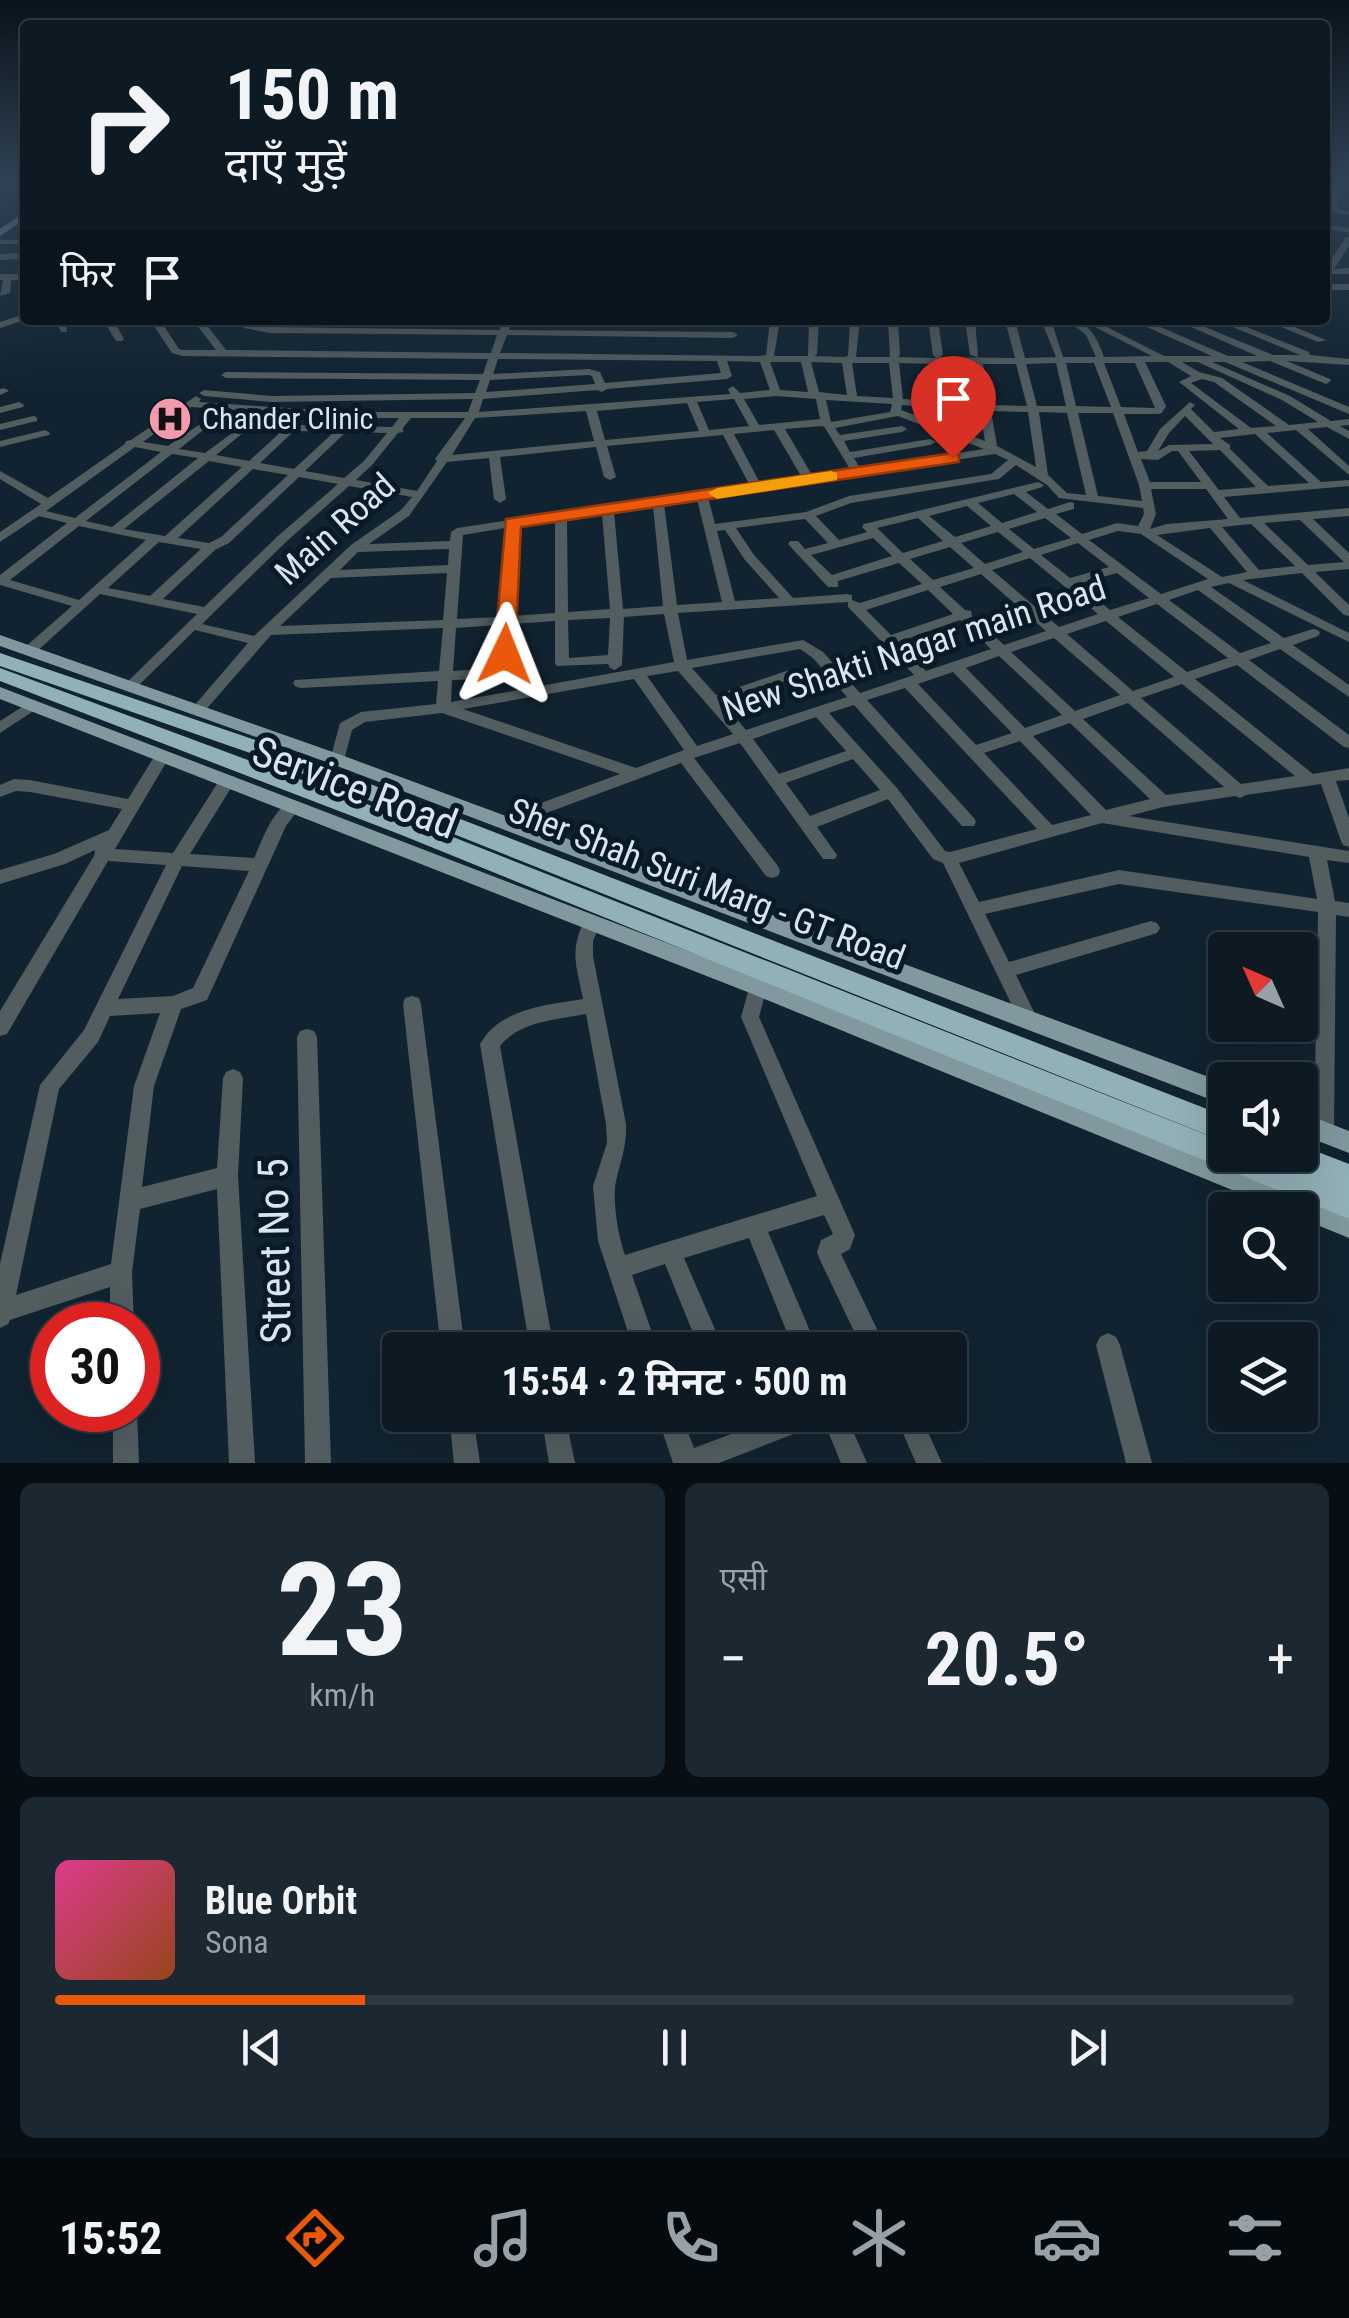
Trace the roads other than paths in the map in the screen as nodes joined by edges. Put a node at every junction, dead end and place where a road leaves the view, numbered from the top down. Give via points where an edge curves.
1 (4, 277) edge
2 (0, 293) edge
3 (111, 325) edge
4 (158, 325) edge
5 (202, 325) edge
6 (246, 325) edge
7 (276, 325) edge
8 (340, 325) edge
9 (375, 325) edge
10 (460, 325) edge
11 (506, 325) edge
12 (551, 325) edge
13 (589, 325) edge
14 (653, 325) edge
15 (688, 325) edge
16 (735, 325) edge
17 (774, 325) edge
18 (813, 325) edge
19 (854, 325) edge
20 (892, 325) edge
21 (933, 325) edge
22 (971, 325) edge
23 (1011, 325) edge
24 (1048, 325) edge
25 (1078, 325) edge
26 (1096, 325) edge
27 (1147, 325) edge
28 (1177, 325) edge
29 (1197, 325) edge
30 (1234, 325) edge
31 (1269, 325) edge
32 (1287, 325) edge
33 (270, 330) junction
34 (1160, 331) junction
35 (337, 332) junction
36 (371, 332) junction
37 (1253, 332) junction
38 (456, 333) junction
39 (501, 334) junction
40 (548, 334) junction
41 (587, 334) junction
42 (651, 334) junction
43 (686, 334) junction
44 (733, 335) junction
45 (119, 338) dead end
46 (1320, 340) dead end
47 (247, 353) junction
48 (224, 354) junction
49 (495, 355) junction
50 (727, 356) junction
51 (766, 356) junction
52 (808, 356) junction
53 (849, 357) junction
54 (894, 357) junction
55 (938, 357) junction
56 (1099, 357) junction
57 (678, 358) junction
58 (977, 358) junction
59 (1017, 358) junction
60 (1060, 358) junction
61 (1165, 358) junction
62 (1196, 358) junction
63 (1224, 358) junction
64 (1272, 358) junction
65 (1316, 358) junction
66 (1138, 359) junction
67 (1349, 362) edge
68 (1349, 371) edge
69 (1256, 372) junction
70 (226, 375) junction
71 (1204, 375) junction
72 (726, 376) junction
73 (488, 377) junction
74 (1244, 379) junction
75 (685, 381) junction
76 (1326, 381) junction
77 (1225, 385) junction
78 (602, 388) junction
79 (1303, 392) junction
80 (204, 393) junction
81 (780, 393) junction
82 (817, 394) junction
83 (736, 395) junction
84 (1199, 395) junction
85 (481, 396) junction
86 (852, 397) junction
87 (690, 399) junction
88 (190, 404) junction
89 (945, 404) junction
90 (19, 405) dead end
91 (897, 406) junction
92 (987, 408) junction
93 (591, 409) junction
94 (1032, 409) junction
95 (0, 410) edge
96 (1075, 410) junction
97 (1186, 410) junction
98 (1349, 411) edge
99 (1120, 412) junction
100 (472, 415) junction
101 (408, 416) junction
102 (33, 419) dead end
103 (1349, 422) edge
104 (203, 424) dead end
105 (804, 424) junction
106 (827, 424) junction
107 (1327, 424) junction
108 (0, 427) edge
109 (778, 427) junction
110 (941, 428) junction
111 (1294, 428) junction
112 (756, 429) junction
113 (902, 429) dead end
114 (399, 430) junction
115 (239, 431) dead end
116 (341, 431) junction
117 (1253, 431) junction
118 (726, 432) junction
119 (44, 433) dead end
120 (705, 433) junction
121 (1214, 434) junction
122 (1349, 436) edge
123 (836, 438) junction
124 (930, 442) dead end
125 (130, 443) junction
126 (602, 443) junction
127 (0, 444) edge
128 (1226, 447) junction
129 (1182, 448) junction
130 (170, 450) junction
131 (992, 452) junction
132 (494, 454) junction
133 (847, 456) junction
134 (1139, 456) junction
135 (208, 457) junction
136 (442, 459) junction
137 (1014, 461) junction
138 (251, 464) junction
139 (1349, 472) edge
140 (298, 473) junction
141 (858, 473) junction
142 (0, 474) edge
143 (610, 478) dead end
144 (811, 480) junction
145 (1041, 480) junction
146 (348, 482) junction
147 (1349, 483) edge
148 (1144, 485) junction
149 (1318, 486) junction
150 (757, 488) junction
151 (1016, 490) junction
152 (1211, 490) junction
153 (1264, 490) junction
154 (420, 495) junction
155 (702, 496) junction
156 (500, 499) dead end
157 (1093, 499) junction
158 (658, 502) junction
159 (48, 503) junction
160 (970, 503) junction
161 (1149, 505) junction
162 (832, 506) junction
163 (1070, 506) dead end
164 (608, 509) junction
165 (36, 512) junction
166 (1349, 512) edge
167 (1046, 513) junction
168 (920, 514) junction
169 (1302, 514) junction
170 (808, 515) junction
171 (561, 516) junction
172 (1254, 520) junction
173 (512, 522) junction
174 (1237, 522) junction
175 (77, 524) junction
176 (1212, 524) junction
177 (728, 525) junction
178 (1001, 527) junction
179 (711, 528) junction
180 (114, 531) junction
181 (1146, 533) junction
182 (874, 534) junction
183 (0, 538) edge
184 (1080, 538) junction
185 (161, 540) junction
186 (951, 541) junction
187 (456, 544) junction
188 (836, 544) junction
189 (211, 547) junction
190 (354, 548) junction
191 (1032, 553) junction
192 (904, 558) junction
193 (1349, 562) edge
194 (984, 568) junction
195 (1119, 568) junction
196 (455, 569) junction
197 (1305, 569) junction
198 (326, 574) junction
199 (1256, 574) junction
200 (1223, 579) junction
201 (829, 580) junction
202 (1070, 582) junction
203 (932, 584) junction
204 (1200, 584) junction
205 (98, 590) junction
206 (1158, 598) junction
207 (152, 602) junction
208 (790, 602) junction
209 (852, 603) junction
210 (83, 604) junction
211 (728, 605) junction
212 (673, 609) junction
213 (208, 612) junction
214 (617, 612) junction
215 (1349, 612) edge
216 (966, 614) junction
217 (1110, 614) junction
218 (560, 617) junction
219 (504, 620) junction
220 (448, 624) junction
221 (194, 626) junction
222 (1058, 632) junction
223 (1313, 633) dead end
224 (262, 636) junction
225 (1349, 638) edge
226 (0, 640) edge
227 (889, 640) junction
228 (1283, 644) junction
229 (1004, 649) junction
230 (30, 650) junction
231 (614, 659) junction
232 (0, 660) edge
233 (1241, 660) junction
234 (954, 665) junction
235 (682, 666) junction
236 (797, 672) dead end
237 (0, 674) edge
238 (638, 675) junction
239 (443, 676) junction
240 (1188, 677) junction
241 (617, 678) junction
242 (915, 678) junction
243 (300, 683) dead end
244 (130, 686) junction
245 (1349, 692) edge
246 (0, 694) edge
247 (1134, 696) junction
248 (856, 698) junction
249 (714, 701) junction
250 (34, 705) junction
251 (166, 708) junction
252 (443, 708) junction
253 (198, 710) junction
254 (819, 711) junction
255 (1074, 717) junction
256 (0, 728) edge
257 (1026, 735) junction
258 (743, 736) junction
259 (1349, 743) edge
260 (975, 752) junction
261 (856, 753) junction
262 (689, 755) junction
263 (162, 756) junction
264 (338, 760) junction
265 (637, 774) junction
266 (1349, 774) edge
267 (1319, 779) junction
268 (228, 780) junction
269 (776, 781) junction
270 (0, 791) edge
271 (891, 792) junction
272 (1240, 792) junction
273 (1163, 801) junction
274 (130, 805) junction
275 (293, 806) junction
276 (1104, 818) junction
277 (506, 822) junction
278 (968, 822) dead end
279 (807, 824) junction
280 (1049, 832) junction
281 (111, 836) junction
282 (399, 836) junction
283 (1349, 841) edge
284 (1316, 852) junction
285 (101, 854) junction
286 (829, 855) dead end
287 (1349, 857) edge
288 (950, 859) junction
289 (177, 860) junction
290 (259, 865) junction
291 (772, 871) dead end
292 (0, 877) edge
293 (1326, 906) junction
294 (974, 910) junction
295 (1349, 910) edge
296 (592, 922) junction
297 (1152, 928) dead end
298 (1004, 970) junction
299 (758, 987) junction
300 (174, 1004) junction
301 (412, 1004) dead end
302 (593, 1006) junction
303 (106, 1008) junction
304 (1028, 1018) junction
305 (0, 1028) edge
306 (307, 1037) dead end
307 (233, 1078) dead end
308 (1208, 1087) edge
309 (1208, 1122) edge
310 (1318, 1130) edge
311 (1324, 1132) junction
312 (1349, 1142) edge
313 (1318, 1165) edge
314 (228, 1176) junction
315 (1349, 1178) edge
316 (130, 1201) junction
317 (829, 1202) junction
318 (1349, 1205) edge
319 (1349, 1224) edge
320 (754, 1225) junction
321 (670, 1252) junction
322 (617, 1268) junction
323 (121, 1272) junction
324 (122, 1302) edge
325 (0, 1313) edge
326 (451, 1332) edge
327 (539, 1332) edge
328 (640, 1332) edge
329 (704, 1332) edge
330 (799, 1332) edge
331 (866, 1332) edge
332 (1108, 1345) dead end
333 (125, 1432) edge
334 (463, 1432) edge
335 (556, 1432) edge
336 (675, 1432) edge
337 (747, 1432) edge
338 (769, 1432) edge
339 (841, 1432) edge
340 (915, 1432) edge
341 (750, 1439) junction
342 (126, 1463) edge
343 (242, 1463) edge
344 (318, 1463) edge
345 (467, 1463) edge
346 (562, 1463) edge
347 (686, 1463) edge
348 (854, 1463) edge
349 (929, 1463) edge
350 (1139, 1463) edge

1 - 2 street via 8,292
3 - 45 street
4 - 48 street via 178,352
5 - 48 street
6 - 33 street
7 - 33 street
8 - 35 street
9 - 36 street
10 - 38 street
11 - 39 street, Main Road
12 - 40 street
13 - 41 street
14 - 42 street
15 - 43 street
16 - 44 street
17 - 51 street
18 - 52 street
19 - 53 street
20 - 54 street
21 - 55 street
22 - 58 street
23 - 59 street
24 - 60 street
25 - 56 street
26 - 61 street
27 - 34 street
28 - 34 street
29 - 64 street
30 - 37 street
31 - 37 street
32 - 46 street
33 - 35 street
33 - 47 street
34 - 63 street
35 - 36 street
36 - 38 street
37 - 65 street
38 - 39 street
39 - 40 street
39 - 49 street, Main Road
40 - 41 street
41 - 42 street
42 - 43 street
43 - 44 street
44 - 50 street
47 - 48 street
47 - 49 street
47 - 70 street
49 - 50 street
49 - 57 street
49 - 73 street, Main Road
50 - 51 street
50 - 57 street
50 - 72 street
51 - 52 street
51 - 81 street
52 - 53 street
52 - 82 street
53 - 54 street
53 - 86 street
54 - 55 street
54 - 91 street
55 - 58 street
55 - 89 street
56 - 60 street
56 - 61 street
56 - 66 street
56 - 99 street
57 - 75 street
58 - 59 street
58 - 92 street
59 - 60 street
59 - 94 street
60 - 96 street
61 - 62 street
61 - 66 street
61 - 71 street
62 - 63 street
62 - 74 street
63 - 64 street
63 - 69 street
64 - 65 street
64 - 76 street
65 - 67 street
66 - 99 street via 1160,410
68 - 76 street
69 - 74 street
69 - 79 street
70 - 73 street
70 - 80 street
71 - 77 street
71 - 84 street via 1183,381
72 - 75 street
72 - 83 street
73 - 78 street via 589,372
73 - 85 street, Main Road
74 - 77 street
74 - 107 street
75 - 78 street
76 - 79 street
77 - 111 street
78 - 85 street
79 - 98 street
80 - 85 street via 272,399
80 - 88 street
81 - 82 street
81 - 83 street
81 - 105 street
82 - 86 street
82 - 106 street
83 - 87 street
83 - 112 street
84 - 97 street
84 - 117 street
85 - 100 street, Main Road
86 - 91 street
87 - 93 street
87 - 120 street
88 - 101 street
88 - 125 street
89 - 91 street
89 - 92 street
89 - 110 street
90 - 95 street
91 - 106 street via 886,418
91 - 110 street
92 - 94 street
92 - 131 street
93 - 100 street
93 - 126 street
94 - 96 street
94 - 145 street
96 - 99 street
96 - 157 street
97 - 121 street
97 - 134 street via 1150,454
99 - 134 street
100 - 101 street
100 - 136 street, Main Road
101 - 114 street
102 - 108 street
103 - 107 street
104 - 130 street
105 - 106 street
105 - 109 street
106 - 123 street
107 - 111 street
107 - 122 street
109 - 112 street
109 - 144 street
110 - 131 street
111 - 117 street
111 - 139 street
112 - 118 street
113 - 123 street
114 - 116 street
114 - 146 street
115 - 135 street
116 - 138 street via 294,429
116 - 140 street
117 - 121 street
117 - 149 street
118 - 120 street
118 - 150 street
119 - 127 street
120 - 126 street
121 - 128 street
123 - 133 street
124 - 133 street
125 - 130 street
125 - 159 street
126 - 132 street
126 - 143 street
128 - 129 street
128 - 153 street
129 - 134 street via 1156,458
129 - 152 street
130 - 135 street
130 - 175 street
131 - 137 street
131 - 141 street
132 - 136 street
132 - 156 street
133 - 141 street
134 - 148 street
135 - 138 street
135 - 180 street
136 - 154 street, Main Road
137 - 145 street
137 - 162 street via 995,477
138 - 140 street
138 - 185 street
140 - 146 street
140 - 189 street
141 - 144 street
142 - 159 street
144 - 150 street
144 - 162 street
145 - 151 street
145 - 157 street via 1063,496
146 - 154 street
146 - 213 street
147 - 149 street
148 - 152 street
148 - 161 street
149 - 153 street
150 - 155 street
151 - 160 street
151 - 167 street
152 - 153 street
152 - 174 street
154 - 190 street, Main Road
155 - 158 street
155 - 179 street
157 - 161 street
158 - 164 street
158 - 212 street
159 - 165 street
160 - 168 street
160 - 178 street
161 - 181 street
162 - 170 street
163 - 167 street
164 - 171 street
164 - 214 street
165 - 175 street
165 - 183 street
166 - 169 street
167 - 178 street
167 - 184 street
168 - 182 street via 873,523 868,527
168 - 186 street
169 - 172 street
169 - 193 street
170 - 177 street
170 - 188 street
171 - 173 street
171 - 218 street
172 - 174 street
172 - 197 street
173 - 187 street via 461,530
173 - 219 street
174 - 176 street
175 - 180 street
175 - 210 street via 0,581
176 - 181 street
176 - 199 street
177 - 179 street
177 - 208 street
178 - 186 street
178 - 191 street
179 - 211 street
180 - 185 street
181 - 184 street via 1117,527
181 - 200 street
182 - 188 street
182 - 192 street
184 - 191 street
184 - 195 street
185 - 189 street
185 - 205 street
186 - 192 street
186 - 194 street
187 - 190 street
187 - 196 street
188 - 201 street via 798,548
189 - 207 street
190 - 198 street, Main Road
191 - 194 street
191 - 202 street
192 - 201 street
192 - 203 street
193 - 197 street, New Shakti Nagar main Road
194 - 203 street
194 - 222 street
195 - 202 street
195 - 206 street
196 - 198 street
196 - 220 street
197 - 199 street, New Shakti Nagar main Road
197 - 215 street
198 - 224 street, Main Road
199 - 200 street, New Shakti Nagar main Road
200 - 204 street, New Shakti Nagar main Road
200 - 225 street
201 - 209 street
202 - 217 street
203 - 209 street
203 - 216 street
204 - 206 street, New Shakti Nagar main Road
204 - 228 street
205 - 207 street
205 - 210 street
206 - 217 street, New Shakti Nagar main Road
206 - 233 street
207 - 213 street
208 - 209 street
208 - 211 street
209 - 227 street
210 - 230 street
211 - 212 street
212 - 214 street
212 - 235 street
213 - 221 street
214 - 218 street
214 - 231 street
216 - 227 street
216 - 229 street
217 - 222 street, New Shakti Nagar main Road
217 - 240 street
218 - 219 street
218 - 231 street via 564,665
219 - 220 street
219 - 239 street via 502,668
220 - 224 street
220 - 239 street
221 - 224 street
221 - 244 street
222 - 229 street, New Shakti Nagar main Road
222 - 247 street
223 - 228 street
224 - 253 street, Main Road
226 - 230 main road, Service Road
227 - 242 street
228 - 233 street
228 - 245 street
229 - 234 street, New Shakti Nagar main Road
229 - 255 street
230 - 244 main road, Service Road
231 - 241 street
232 - 251 highway, Sher Shah Suri Marg - GT Road
233 - 240 street
233 - 259 street
234 - 242 street, New Shakti Nagar main Road
234 - 257 street
235 - 238 street
235 - 248 street via 802,644
235 - 249 street
236 - 249 street
237 - 282 highway, Sher Shah Suri Marg - GT Road
238 - 241 street
238 - 262 street
239 - 243 street
239 - 252 street
240 - 247 street
240 - 267 street
241 - 252 street
242 - 248 street, New Shakti Nagar main Road
242 - 260 street
244 - 251 main road, Service Road
246 - 250 main road, Service Road
247 - 255 street
247 - 272 street
248 - 254 street, New Shakti Nagar main Road
248 - 278 street
249 - 258 street
250 - 256 street
250 - 263 main road, Service Road
251 - 253 main road, Service Road
251 - 309 highway, Sher Shah Suri Marg - GT Road
252 - 264 street via 354,719 345,728
252 - 265 street
253 - 264 main road, Service Road
254 - 258 street, New Shakti Nagar main Road
254 - 261 street
255 - 257 street
255 - 273 street
257 - 260 street
257 - 276 street
258 - 262 street, New Shakti Nagar main Road
258 - 269 street
260 - 280 street
261 - 269 street
261 - 271 street
262 - 265 street, New Shakti Nagar main Road
262 - 291 street
263 - 268 main road, Service Road
263 - 274 street
264 - 277 main road, Service Road
265 - 277 street, New Shakti Nagar main Road
266 - 267 street
267 - 272 street
267 - 283 street
268 - 275 main road, Service Road
268 - 289 street
269 - 279 street
270 - 274 street via 14,784
271 - 279 street
271 - 288 street via 939,855
272 - 273 street
273 - 276 street
274 - 281 street
275 - 282 main road, Service Road
275 - 290 street
276 - 280 street
276 - 284 street
277 - 304 main road, Service Road
279 - 286 street
280 - 288 street
281 - 285 street
281 - 292 street
282 - 296 main road, Service Road
282 - 318 highway, Sher Shah Suri Marg - GT Road
284 - 287 street
284 - 293 street
285 - 289 street
285 - 305 street
288 - 294 street
289 - 290 street
289 - 303 street
290 - 300 street via 204,988
293 - 294 street via 1119,877
293 - 295 street
293 - 311 street
294 - 298 street
296 - 299 main road, Service Road
296 - 302 street via 584,956
297 - 298 street
298 - 304 street
299 - 317 street via 750,1018
299 - 319 main road, Service Road
300 - 303 street
300 - 316 street via 144,1086
301 - 326 street
302 - 322 street via 616,1124 604,1200
302 - 327 street via 514,1024 490,1044
303 - 325 street via 50,1085
304 - 308 main road, Service Road
306 - 344 street, Street No 5
307 - 314 street
310 - 311 main road
311 - 312 main road
313 - 315 highway
314 - 316 street
314 - 343 street
316 - 323 street
317 - 320 street
317 - 331 street via 844,1237 828,1252
320 - 321 street
320 - 330 street
321 - 322 street
321 - 329 street
322 - 328 street
323 - 324 street
323 - 325 street
332 - 350 street
333 - 342 street
334 - 345 street
335 - 346 street
336 - 347 street
337 - 341 street
338 - 341 street
339 - 348 street
340 - 349 street
341 - 347 street

